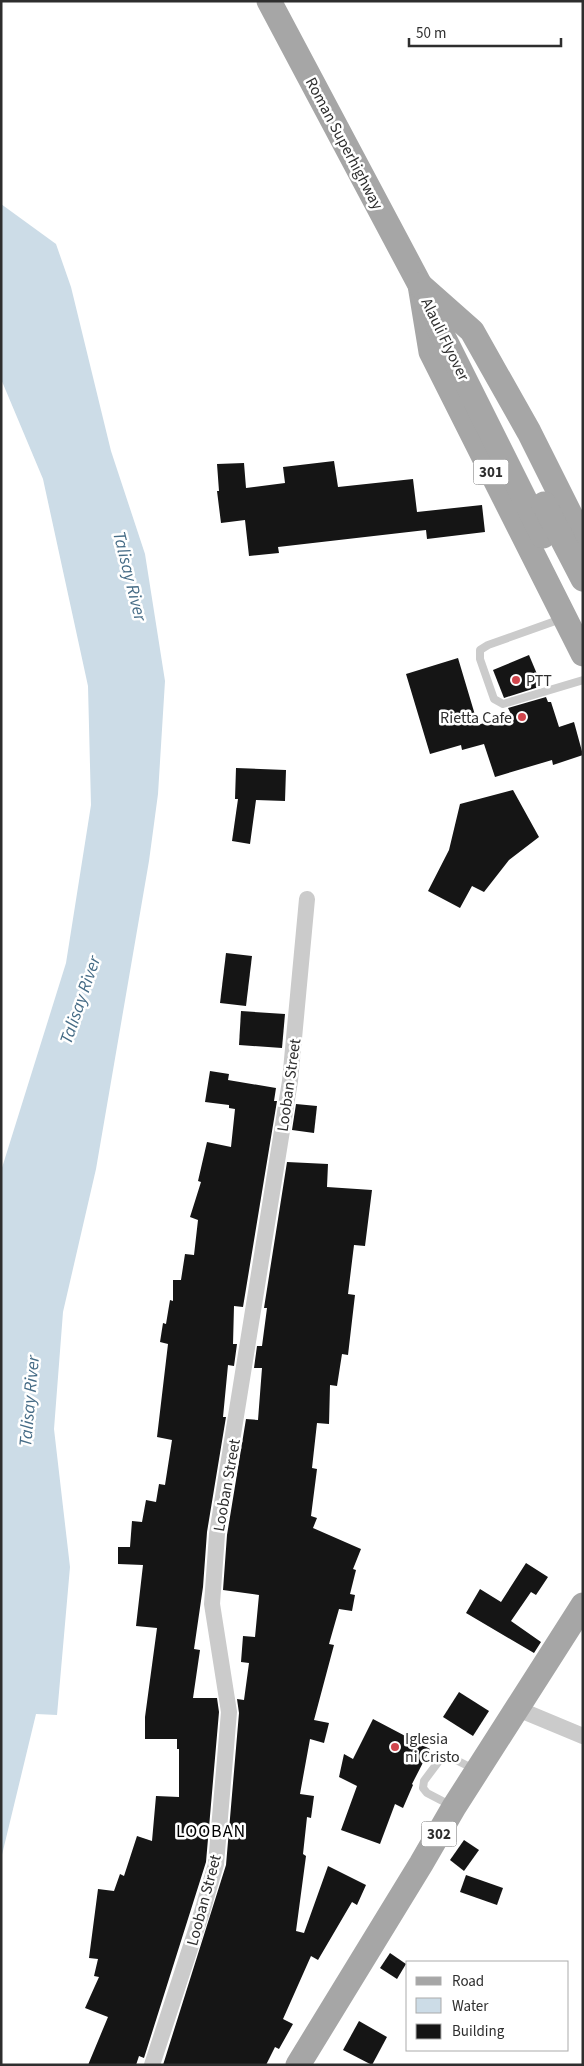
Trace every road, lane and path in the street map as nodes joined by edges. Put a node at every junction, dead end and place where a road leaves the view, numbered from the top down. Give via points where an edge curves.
1 (270, 1) edge
2 (420, 285) junction
3 (583, 540) edge
4 (583, 579) edge
5 (574, 616) edge
6 (583, 654) edge
7 (583, 680) edge
8 (306, 899) dead end
9 (583, 1605) edge
10 (518, 1709) junction
11 (583, 1736) edge
12 (478, 1771) junction
13 (454, 1807) junction
14 (152, 2065) edge
15 (298, 2065) edge

1 - 2 main road, Roman Superhighway / 301
2 - 3 main road, Roman Superhighway / 301 via 472,331 529,432
2 - 4 main road, Alauli Flyover via 458,339
2 - 5 main road, Roman Superhighway / 301 via 430,352
5 - 6 main road, Roman Superhighway / 301
5 - 7 lane via 482,647 480,659 494,699 499,703
8 - 14 street, Looban Street via 290,1081 217,1534 212,1604 229,1712 216,1864
9 - 10 main road, 302
10 - 11 street
10 - 12 main road, 302
12 - 13 main road, 302
12 - 13 lane via 452,1758 442,1757 424,1781 426,1792
13 - 15 main road, 302

